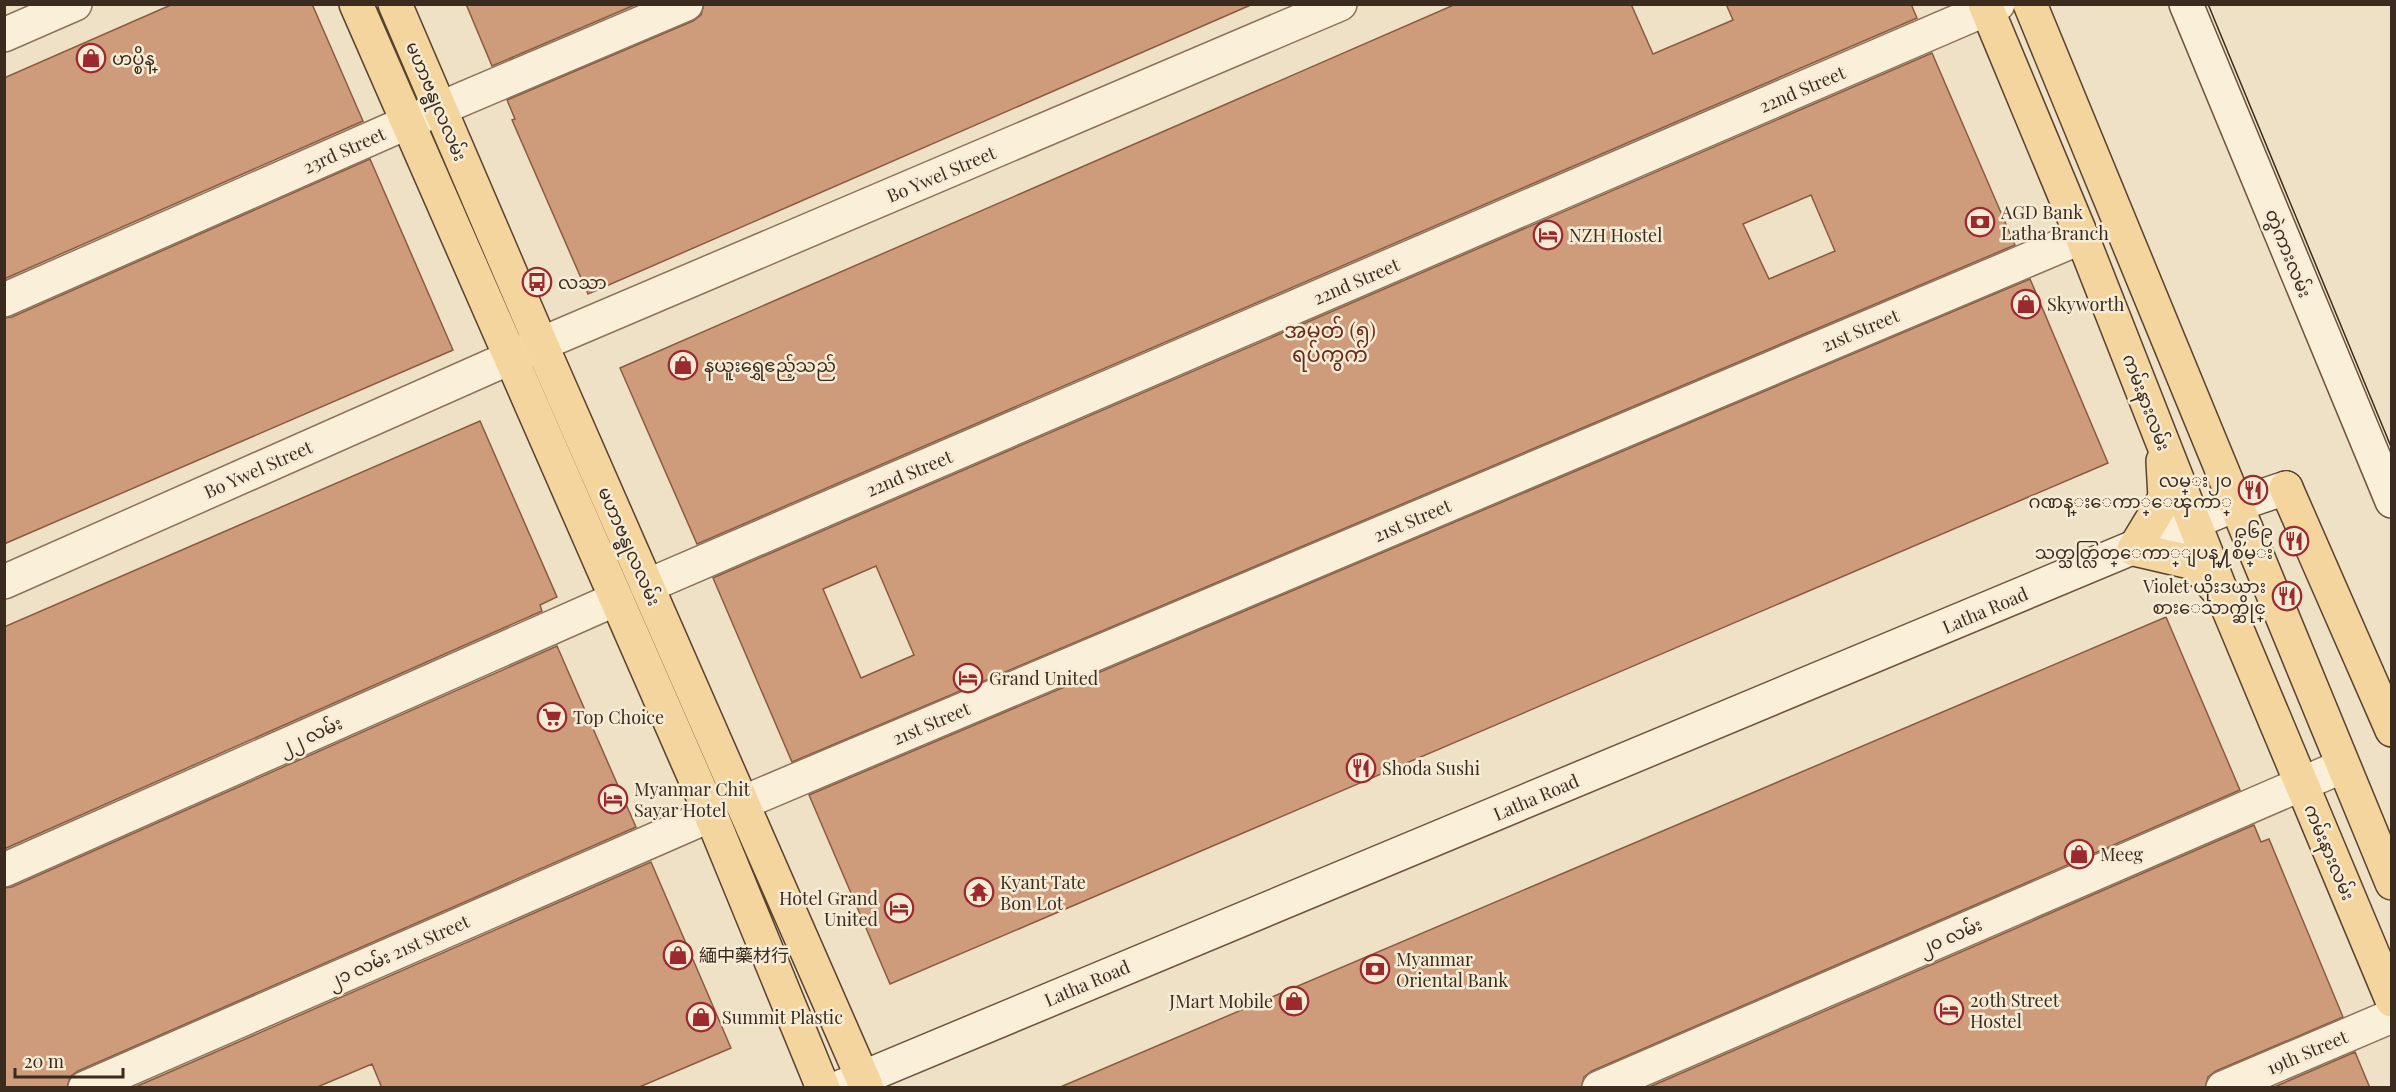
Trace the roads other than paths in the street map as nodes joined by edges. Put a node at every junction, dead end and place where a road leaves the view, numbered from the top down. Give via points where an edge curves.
1 (75, 4) edge
2 (356, 4) edge
3 (395, 4) edge
4 (686, 4) edge
5 (1340, 4) edge
6 (2030, 4) edge
7 (2186, 4) edge
8 (1990, 6) edge
9 (4, 35) edge
10 (440, 109) junction
11 (406, 123) junction
12 (2082, 237) junction
13 (4, 300) edge
14 (541, 344) junction
15 (511, 357) junction
16 (2162, 439) junction
17 (2286, 488) joint
18 (2391, 501) edge
19 (2235, 505) junction
20 (2193, 522) junction
21 (2134, 549) junction
22 (4, 582) edge
23 (647, 586) junction
24 (2223, 596) junction
25 (616, 599) junction
26 (687, 678) junction
27 (657, 692) junction
28 (2391, 730) edge
29 (2343, 766) junction
30 (2301, 784) junction
31 (742, 802) junction
32 (711, 814) junction
33 (4, 870) edge
34 (2391, 883) edge
35 (2391, 1000) edge
36 (2391, 1016) edge
37 (856, 1084) edge
38 (85, 1088) edge
39 (822, 1088) edge
40 (1599, 1088) edge
41 (2223, 1088) edge

1 - 9 street
2 - 11 main road, မဟာဗန္ဓုလလမ်း
3 - 10 main road, မဟာဗန္ဓုလလမ်း
4 - 10 street, 23rd Street
5 - 14 street, Bo Ywel Street
6 - 19 main road
7 - 18 street, တွဲကားလမ်း
8 - 12 main road, ကမ်းနားလမ်း
8 - 23 street, 22nd Street
10 - 11 street, 23rd Street
10 - 14 main road, မဟာဗန္ဓုလလမ်း
11 - 13 street, 23rd Street
11 - 15 main road, မဟာဗန္ဓုလလမ်း
12 - 16 main road, ကမ်းနားလမ်း
12 - 31 street, 21st Street
14 - 15 street, Bo Ywel Street
14 - 23 main road, မဟာဗန္ဓုလလမ်း
15 - 22 street, Bo Ywel Street
15 - 25 main road, မဟာဗန္ဓုလလမ်း
16 - 20 main road, ကမ်းနားလမ်း
16 - 21 main road via 2165,498
17 - 19 street, Latha Road
17 - 28 main road
19 - 20 street, Latha Road
19 - 29 main road
20 - 21 street, Latha Road
20 - 24 main road, ကမ်းနားလမ်း
21 - 24 main road via 2194,563
21 - 37 street, Latha Road
23 - 26 main road, မဟာဗန္ဓုလလမ်း
24 - 30 main road, ကမ်းနားလမ်း
25 - 27 main road, မဟာဗန္ဓုလလမ်း
25 - 33 street, ၂၂ လမ်း
26 - 27 main road
26 - 31 main road, မဟာဗန္ဓုလလမ်း
27 - 32 main road, မဟာဗန္ဓုလလမ်း
29 - 30 street, ၂၀ လမ်း
29 - 34 main road
30 - 35 main road, ကမ်းနားလမ်း
30 - 40 street, ၂၀ လမ်း
31 - 37 main road, မဟာဗန္ဓုလလမ်း
32 - 38 street, ၂၁ လမ်း 21st Street
32 - 39 main road
36 - 41 street, 19th Street

